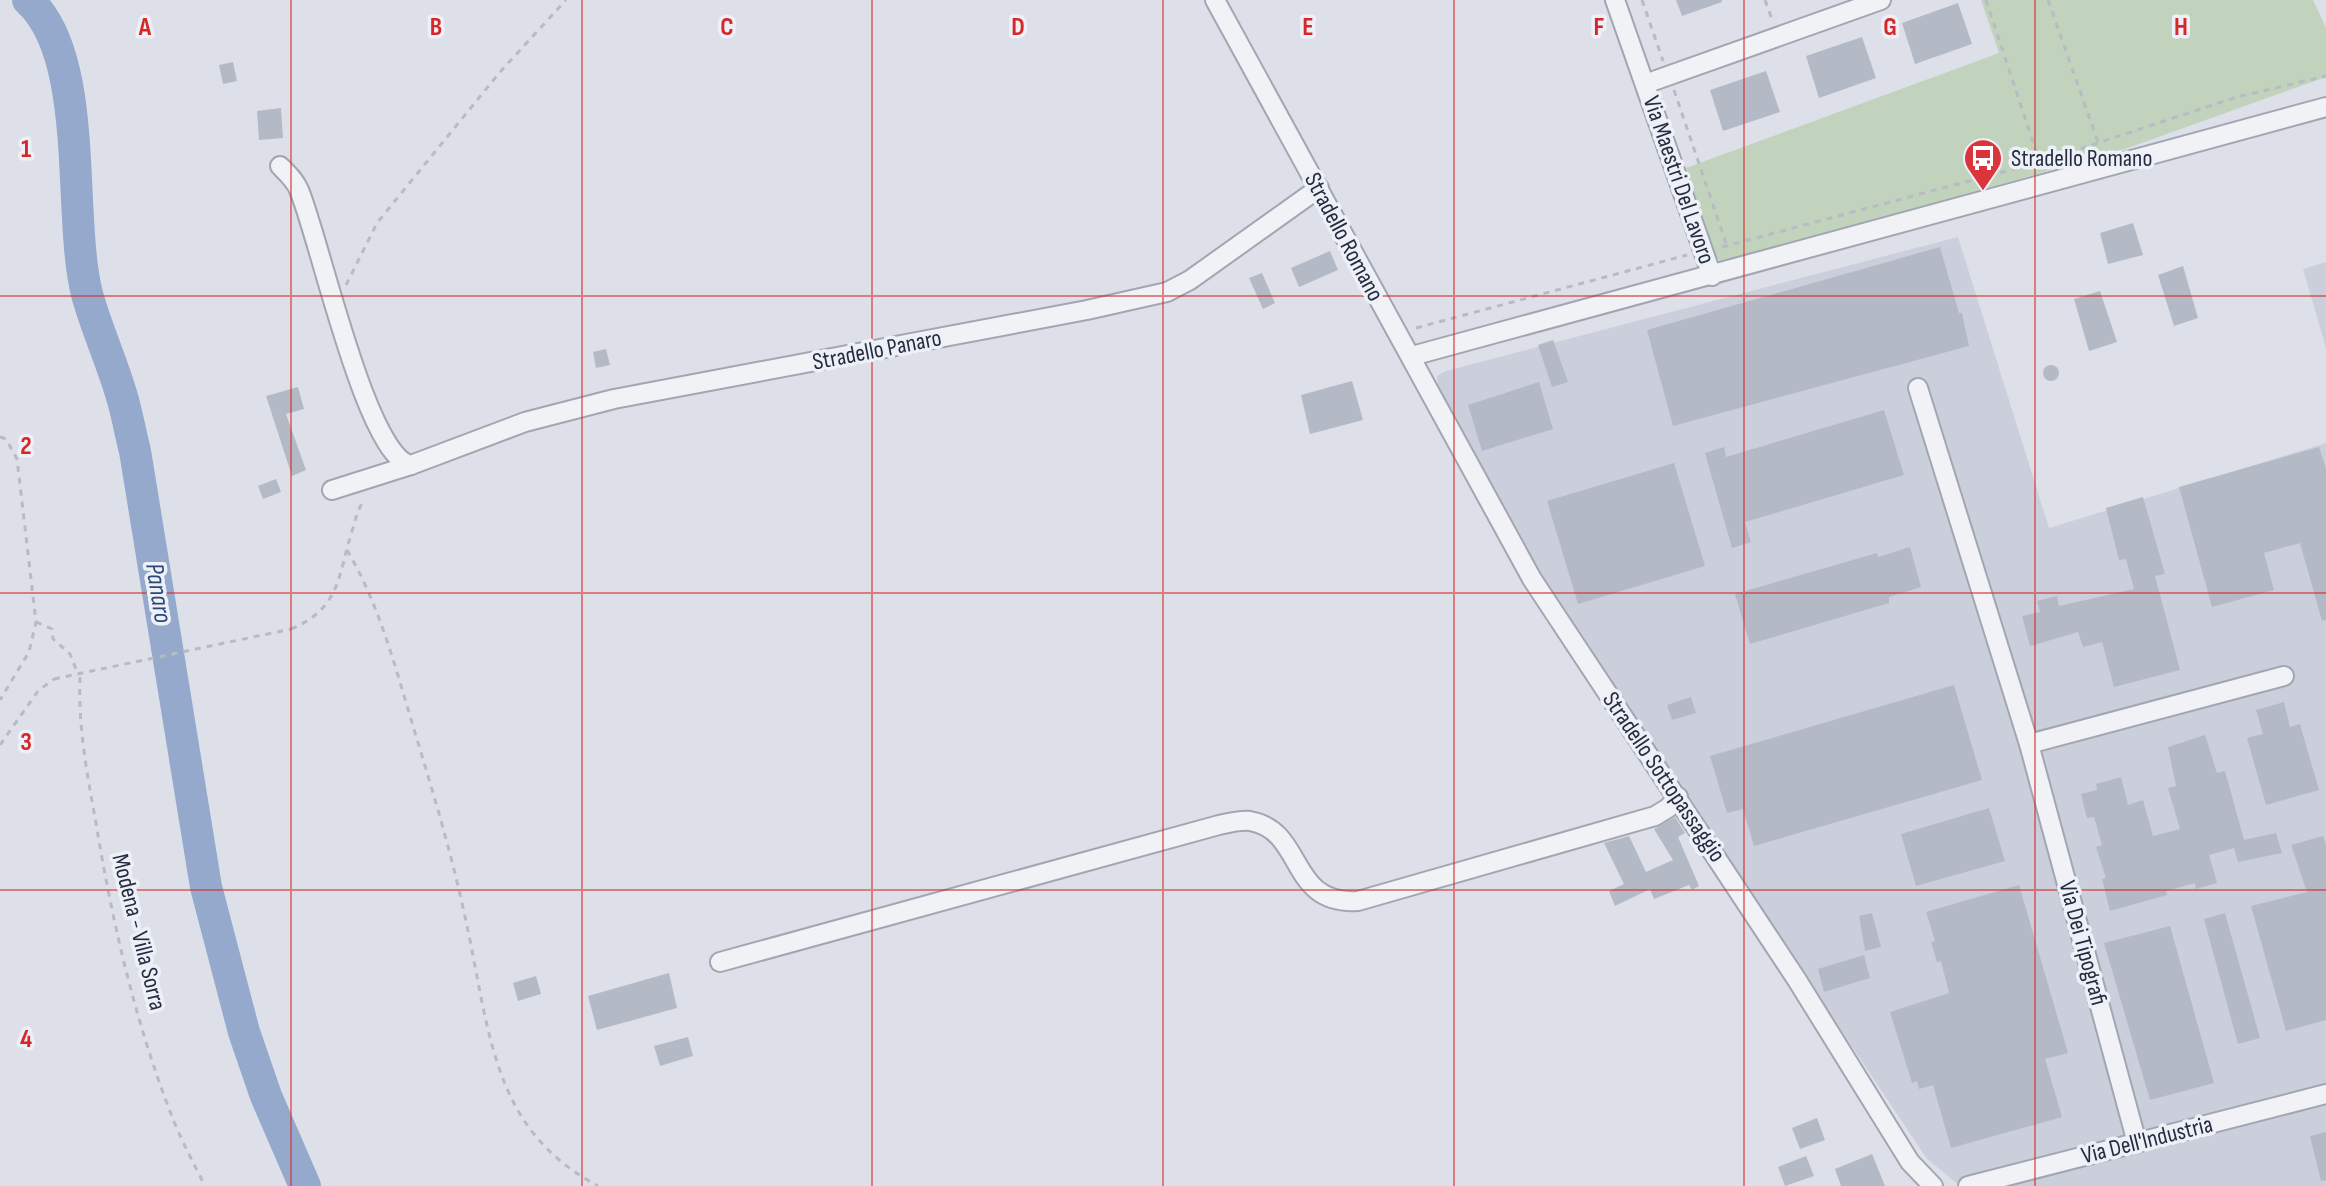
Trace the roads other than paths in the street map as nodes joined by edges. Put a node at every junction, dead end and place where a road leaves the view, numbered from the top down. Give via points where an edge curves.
1 (1215, 0) edge
2 (1615, 0) edge
3 (1881, 0) edge
4 (1645, 84) junction
5 (2326, 107) edge
6 (280, 166) dead end
7 (1319, 188) junction
8 (1712, 276) junction
9 (1412, 356) junction
10 (1918, 388) dead end
11 (411, 465) junction
12 (332, 490) dead end
13 (2284, 676) dead end
14 (2029, 744) junction
15 (1678, 797) junction
16 (720, 962) dead end
17 (2326, 1094) edge
18 (2137, 1143) junction
19 (1933, 1186) edge
20 (1968, 1186) edge

1 - 7 street, Stradello Romano
2 - 4 street, Via Maestri Del Lavoro
3 - 4 street, Via Maestri Del Lavoro
4 - 8 street, Via Maestri Del Lavoro
5 - 8 street
6 - 11 street via 299,187 382,437 396,458
7 - 9 street, Stradello Romano
7 - 11 street, Stradello Panaro via 1167,292 614,399 525,422
8 - 9 street
9 - 15 street, Stradello Sottopassaggio via 1532,579
10 - 14 street, Via Dei Tipografi
11 - 12 street, Stradello Panaro
13 - 14 street
14 - 18 street, Via Dei Tipografi
15 - 16 street via 1655,816 1358,901 1323,896 1281,839 1265,826 1247,821 1219,825
15 - 19 street, Stradello Sottopassaggio via 1910,1162
17 - 18 street, Via Dell'Industria
18 - 20 street, Via Dell'Industria

